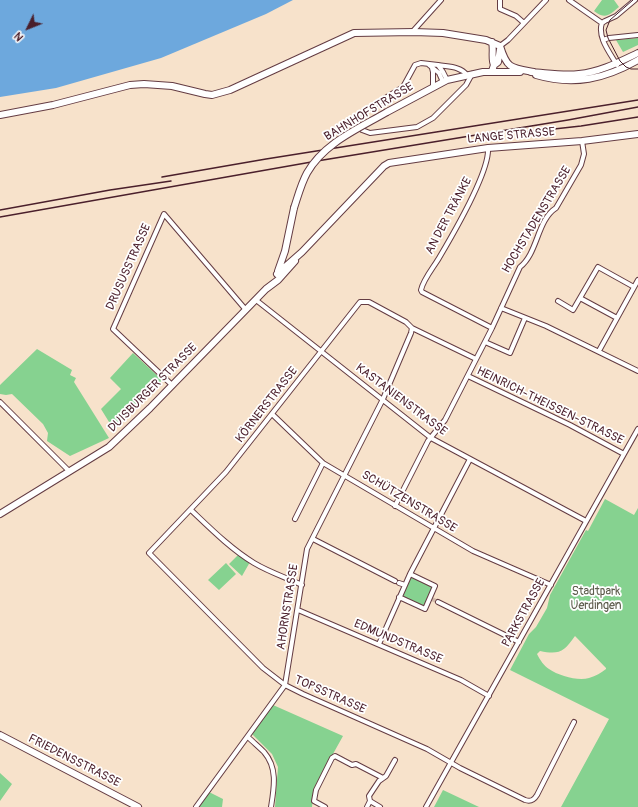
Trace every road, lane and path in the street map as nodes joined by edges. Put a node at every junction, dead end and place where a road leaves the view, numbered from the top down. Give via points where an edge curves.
1 (441, 0) edge
2 (500, 0) edge
3 (546, 0) edge
4 (569, 0) edge
5 (635, 0) edge
6 (524, 23) junction
7 (602, 23) junction
8 (414, 32) junction
9 (638, 35) edge
10 (604, 40) junction
11 (492, 42) junction
12 (500, 46) junction
13 (638, 53) edge
14 (638, 60) edge
15 (616, 63) junction
16 (429, 65) junction
17 (438, 65) junction
18 (493, 68) junction
19 (620, 70) junction
20 (525, 72) junction
21 (534, 72) junction
22 (469, 74) junction
23 (445, 81) junction
24 (433, 87) junction
25 (0, 115) edge
26 (638, 134) edge
27 (582, 141) junction
28 (488, 148) junction
29 (388, 164) joint
30 (285, 250) junction
31 (302, 252) junction
32 (296, 258) junction
33 (277, 274) junction
34 (638, 280) edge
35 (634, 287) junction
36 (266, 289) junction
37 (580, 298) junction
38 (256, 300) junction
39 (558, 302) dead end
40 (501, 308) junction
41 (246, 310) junction
42 (525, 318) junction
43 (617, 318) junction
44 (412, 328) junction
45 (492, 328) junction
46 (485, 342) junction
47 (600, 348) dead end
48 (322, 351) junction
49 (476, 359) junction
50 (638, 371) edge
51 (468, 376) junction
52 (172, 385) junction
53 (383, 400) junction
54 (0, 402) edge
55 (272, 414) junction
56 (638, 429) edge
57 (431, 438) junction
58 (624, 454) junction
59 (470, 460) junction
60 (323, 463) junction
61 (69, 471) junction
62 (345, 476) junction
63 (395, 506) junction
64 (191, 510) junction
65 (0, 514) edge
66 (296, 519) dead end
67 (586, 521) junction
68 (434, 528) junction
69 (314, 539) junction
70 (149, 553) joint
71 (410, 574) junction
72 (302, 585) junction
73 (405, 585) junction
74 (551, 585) junction
75 (399, 597) junction
76 (438, 602) tunnel mouth
77 (298, 610) junction
78 (519, 642) junction
79 (379, 644) junction
80 (285, 685) junction
81 (489, 696) junction
82 (574, 722) dead end
83 (0, 735) edge
84 (248, 737) junction
85 (395, 760) dead end
86 (451, 763) junction
87 (383, 778) junction
88 (370, 802) junction
89 (138, 807) edge
90 (196, 807) edge
91 (272, 807) edge
92 (326, 807) edge
93 (367, 807) edge
94 (380, 807) edge
95 (426, 807) edge

1 - 8 street
2 - 6 street via 500,9 516,16
3 - 6 street
4 - 7 street
5 - 7 street via 616,16
6 - 12 street
7 - 10 street via 600,28
8 - 11 street
8 - 25 street via 354,33 217,94 204,94 163,85 130,85 61,104
9 - 10 street
10 - 15 street
11 - 12 street
11 - 18 street
12 - 18 street via 498,62
12 - 21 street via 509,65
13 - 15 street, BAHNHOFSTRASSE
14 - 19 street, BAHNHOFSTRASSE
15 - 19 street
15 - 21 street, BAHNHOFSTRASSE via 578,74
16 - 17 street
16 - 22 street via 415,65 403,87 358,115 356,119 362,130 370,133 418,127 433,118 466,85
16 - 23 street
16 - 24 street via 433,72
17 - 22 street via 463,70
17 - 23 street via 444,72
18 - 20 street, BAHNHOFSTRASSE
18 - 22 street, BAHNHOFSTRASSE
19 - 20 street, BAHNHOFSTRASSE via 582,80 546,78
20 - 21 street, BAHNHOFSTRASSE
22 - 23 street, BAHNHOFSTRASSE
23 - 24 street, BAHNHOFSTRASSE
24 - 30 street, BAHNHOFSTRASSE, bridge via 346,135 315,162 300,188
26 - 27 street, LANGE STRASSE
27 - 28 street, LANGE STRASSE
27 - 40 street, HOCHSTADENSTRASSE via 581,165 538,234 538,240 520,267
28 - 29 street, LANGE STRASSE
28 - 45 street, AN DER TRÄNKE via 487,161 470,200 421,291
29 - 31 street, DUISBURGER STRASSE
30 - 32 street via 291,257
30 - 33 street, BAHNHOFSTRASSE
31 - 32 street, DUISBURGER STRASSE
31 - 36 street, DUISBURGER STRASSE
32 - 33 street, DUISBURGER STRASSE
33 - 36 street, BAHNHOFSTRASSE
34 - 35 street
35 - 37 street via 598,267
35 - 43 street
36 - 38 street, DUISBURGER STRASSE
37 - 39 street via 573,310
37 - 43 street
38 - 41 street, DUISBURGER STRASSE
38 - 48 street, KASTANIENSTRASSE
40 - 42 street
40 - 45 street, HOCHSTADENSTRASSE
41 - 52 street, DUISBURGER STRASSE
41 - 52 street, DRUSUSSTRASSE via 164,214 113,329
42 - 46 street via 510,353
42 - 50 street via 567,335
43 - 47 street
44 - 48 street, KÖRNERSTRASSE via 370,302 360,302
44 - 49 street
44 - 53 street
45 - 46 street, HOCHSTADENSTRASSE
46 - 49 street, HOCHSTADENSTRASSE
48 - 53 street, KASTANIENSTRASSE
48 - 55 street, KÖRNERSTRASSE
49 - 51 street
51 - 57 street via 445,420
51 - 58 street, HEINRICH-THEISSEN-STRASSE
52 - 61 street, DUISBURGER STRASSE via 109,447
53 - 57 street, KASTANIENSTRASSE
53 - 62 street, AHORNSTRASSE
54 - 61 street
55 - 60 street, SCHÜTZENSTRASSE
55 - 64 street, KÖRNERSTRASSE via 226,472
56 - 58 street, PARKSTRASSE
57 - 59 street, KASTANIENSTRASSE
57 - 63 street
58 - 67 street, PARKSTRASSE
59 - 67 street, KASTANIENSTRASSE
59 - 68 street
60 - 62 street, SCHÜTZENSTRASSE
60 - 66 street
61 - 65 street, DUISBURGER STRASSE
62 - 63 street, SCHÜTZENSTRASSE
62 - 69 street, AHORNSTRASSE
63 - 68 street, SCHÜTZENSTRASSE
64 - 70 street, KÖRNERSTRASSE
64 - 72 street via 236,551 256,564
67 - 74 street, PARKSTRASSE
68 - 71 street
68 - 74 street, SCHÜTZENSTRASSE via 473,551
69 - 72 street, AHORNSTRASSE via 307,549
69 - 73 street
70 - 80 street, TOPSSTRASSE via 263,668
71 - 73 street
71 - 75 street via 435,586 431,599 424,609
72 - 77 street, AHORNSTRASSE
73 - 75 street
74 - 78 street, PARKSTRASSE
75 - 79 street
76 - 78 street
77 - 79 street, EDMUNDSTRASSE
77 - 80 street, AHORNSTRASSE
78 - 81 street, PARKSTRASSE
79 - 81 street, EDMUNDSTRASSE via 461,680
80 - 84 street, AHORNSTRASSE
80 - 86 street, TOPSSTRASSE via 427,749
81 - 86 street, PARKSTRASSE
82 - 86 street, TOPSSTRASSE via 534,800 530,801
83 - 89 street, FRIEDENSSTRASSE
84 - 90 street, AHORNSTRASSE
84 - 91 street via 265,753 271,763 274,778
85 - 87 street
86 - 95 street, PARKSTRASSE
87 - 88 street via 369,796
87 - 92 street via 335,756 316,790 314,801
88 - 93 street
88 - 94 street

